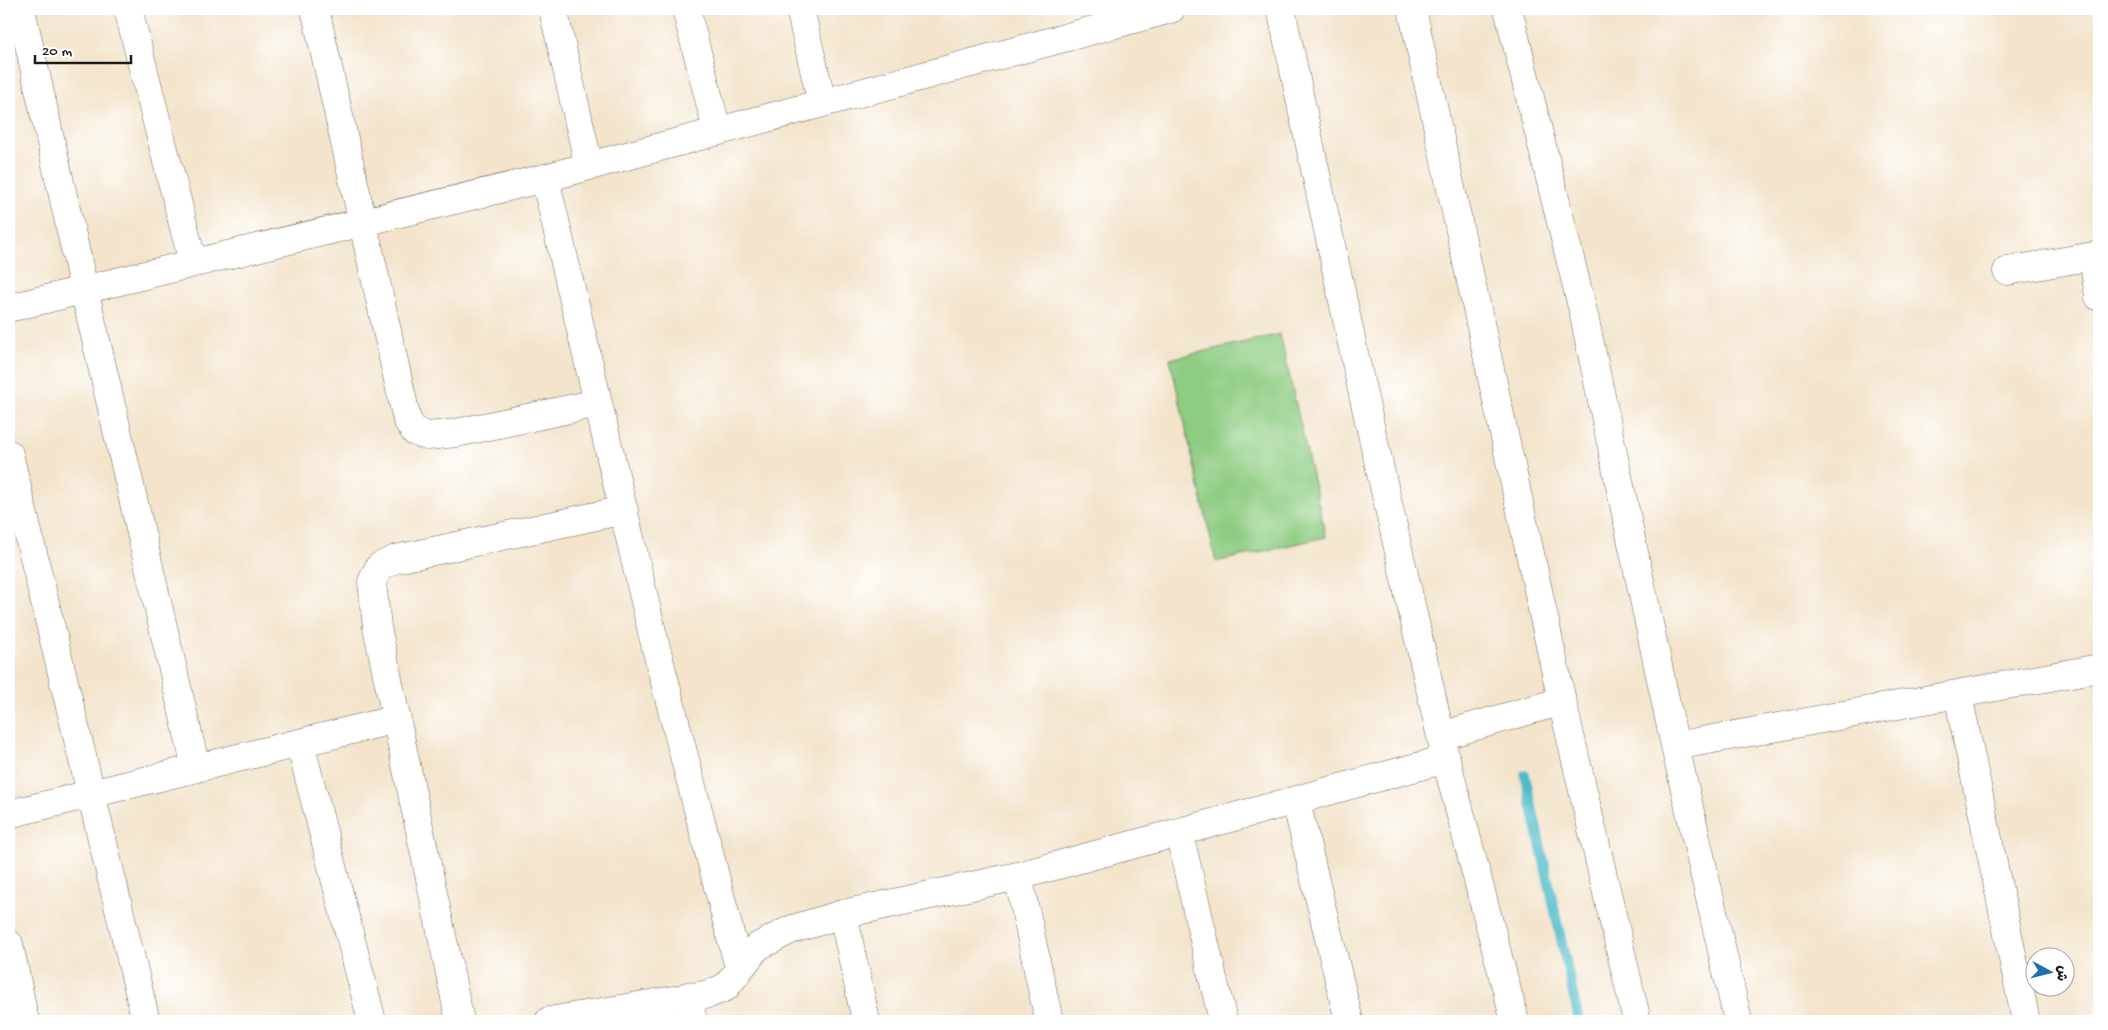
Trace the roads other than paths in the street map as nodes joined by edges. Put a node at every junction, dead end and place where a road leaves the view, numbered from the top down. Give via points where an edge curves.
1 (21, 9) edge
2 (128, 9) edge
3 (315, 9) edge
4 (553, 9) edge
5 (686, 9) edge
6 (800, 9) edge
7 (1171, 9) edge
8 (1282, 9) edge
9 (1412, 9) edge
10 (1508, 9) edge
11 (822, 103) junction
12 (717, 130) junction
13 (589, 166) junction
14 (545, 178) junction
15 (363, 222) junction
16 (2096, 255) edge
17 (193, 263) junction
18 (2007, 271) dead end
19 (84, 289) junction
20 (2099, 298) edge
21 (9, 308) edge
22 (598, 403) junction
23 (9, 454) edge
24 (624, 510) junction
25 (2099, 668) edge
26 (1958, 695) junction
27 (1551, 705) junction
28 (397, 719) junction
29 (1448, 742) junction
30 (300, 743) junction
31 (1675, 746) junction
32 (196, 768) junction
33 (90, 794) junction
34 (1296, 801) junction
35 (9, 814) edge
36 (1179, 833) junction
37 (1018, 876) junction
38 (843, 914) junction
39 (9, 944) edge
40 (739, 968) junction
41 (691, 1009) edge
42 (25, 1021) edge
43 (146, 1021) edge
44 (372, 1021) edge
45 (460, 1021) edge
46 (549, 1021) edge
47 (866, 1021) edge
48 (1049, 1021) edge
49 (1223, 1021) edge
50 (1349, 1021) edge
51 (1515, 1021) edge
52 (1637, 1021) edge
53 (1738, 1021) edge
54 (2026, 1021) edge

1 - 19 street
2 - 17 street
3 - 15 street
4 - 13 street
5 - 12 street
6 - 11 street
7 - 11 street
8 - 29 street via 1358,371
9 - 27 street
10 - 31 street via 1583,311
11 - 12 street
12 - 13 street
13 - 14 street
14 - 15 street
14 - 22 street
15 - 17 street
15 - 22 street via 407,420 416,432 428,436 456,433
16 - 18 street
16 - 20 street
17 - 19 street
19 - 21 street
19 - 32 street
22 - 24 street
23 - 33 street
24 - 28 street via 396,559 379,567 372,582 377,627
24 - 40 street via 654,640
25 - 26 street
26 - 31 street
26 - 54 street
27 - 29 street
27 - 52 street
28 - 30 street
28 - 45 street
29 - 34 street
29 - 51 street
30 - 32 street
30 - 44 street
31 - 53 street
32 - 33 street
33 - 35 street
33 - 43 street
34 - 36 street
34 - 50 street
36 - 37 street
36 - 49 street
37 - 38 street
37 - 48 street
38 - 40 street via 790,930 757,947
38 - 47 street
39 - 42 street
40 - 41 street via 726,987 709,994
41 - 46 street

